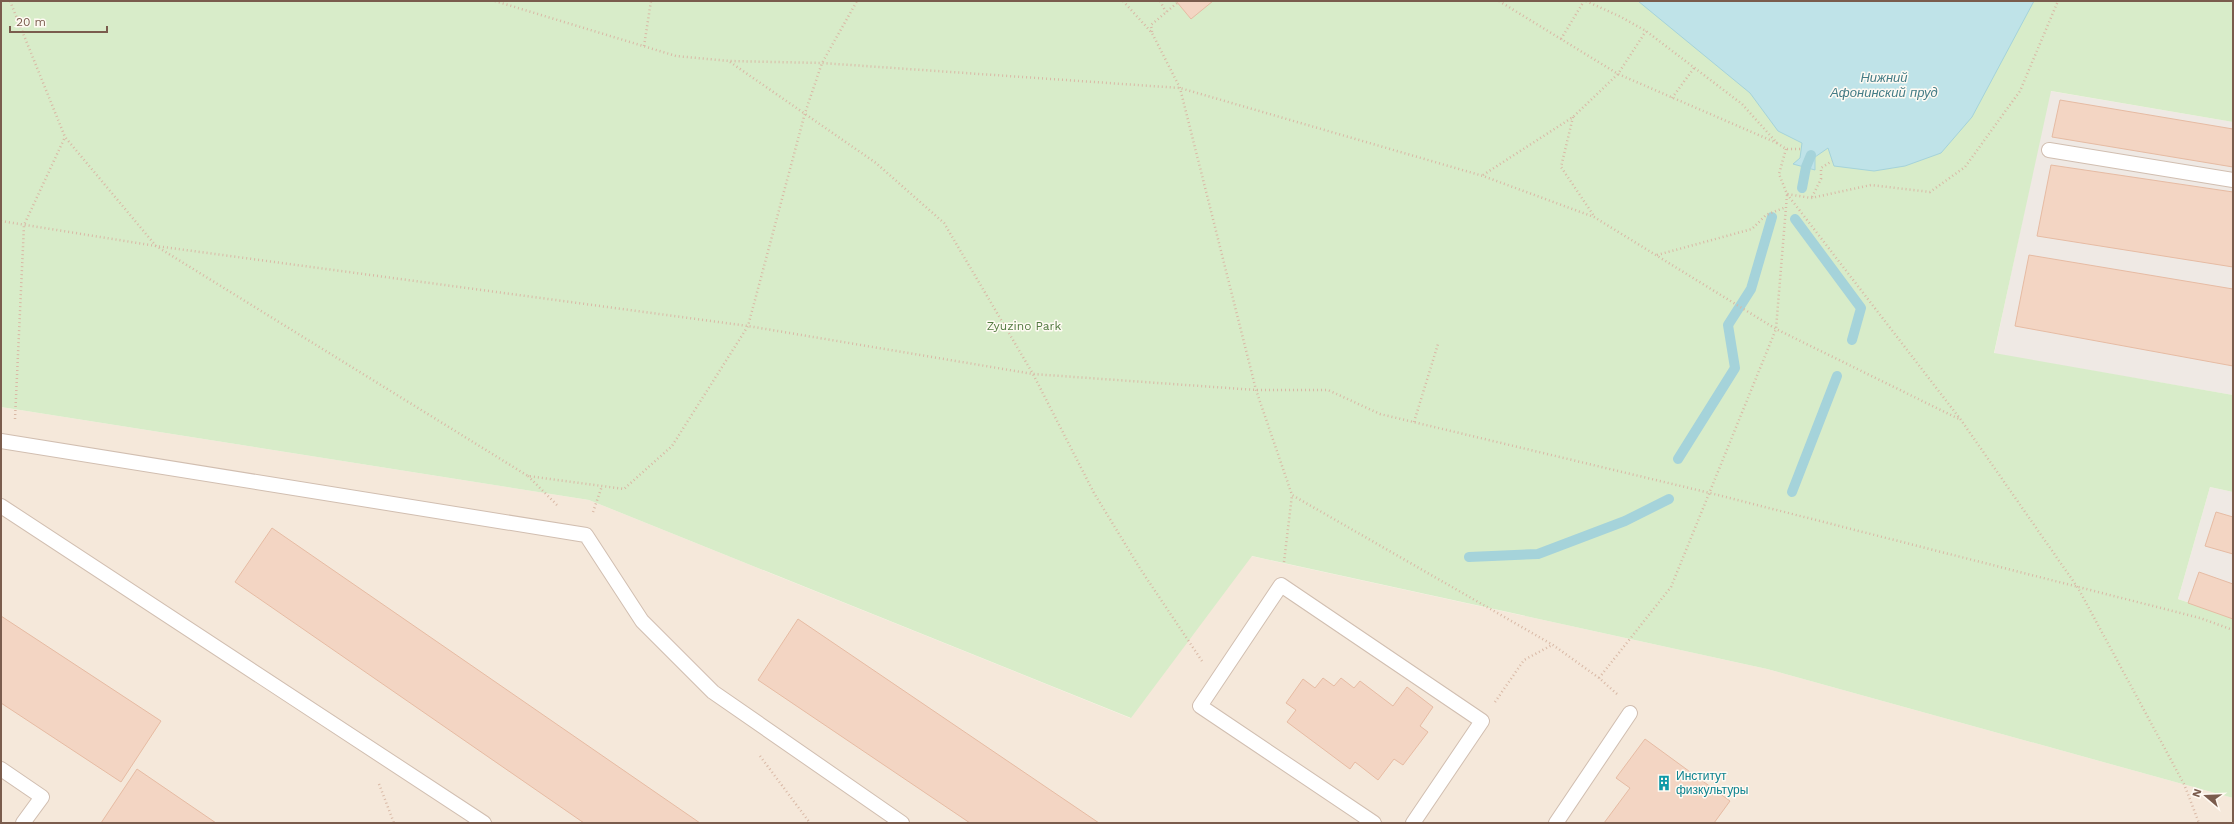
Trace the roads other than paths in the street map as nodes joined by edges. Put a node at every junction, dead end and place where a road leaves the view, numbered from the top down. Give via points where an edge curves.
1 (2049, 150) dead end
2 (2233, 180) edge
3 (7, 442) edge
4 (1, 506) edge
5 (1630, 714) dead end
6 (1, 769) edge
7 (23, 823) edge
8 (484, 823) edge
9 (902, 823) edge
10 (1374, 823) edge
11 (1413, 823) edge
12 (1556, 823) edge

1 - 2 lane
3 - 9 lane via 586,535 642,621 713,692
4 - 8 lane
5 - 12 lane
6 - 7 lane via 42,797
10 - 11 lane via 1200,706 1281,585 1482,721

